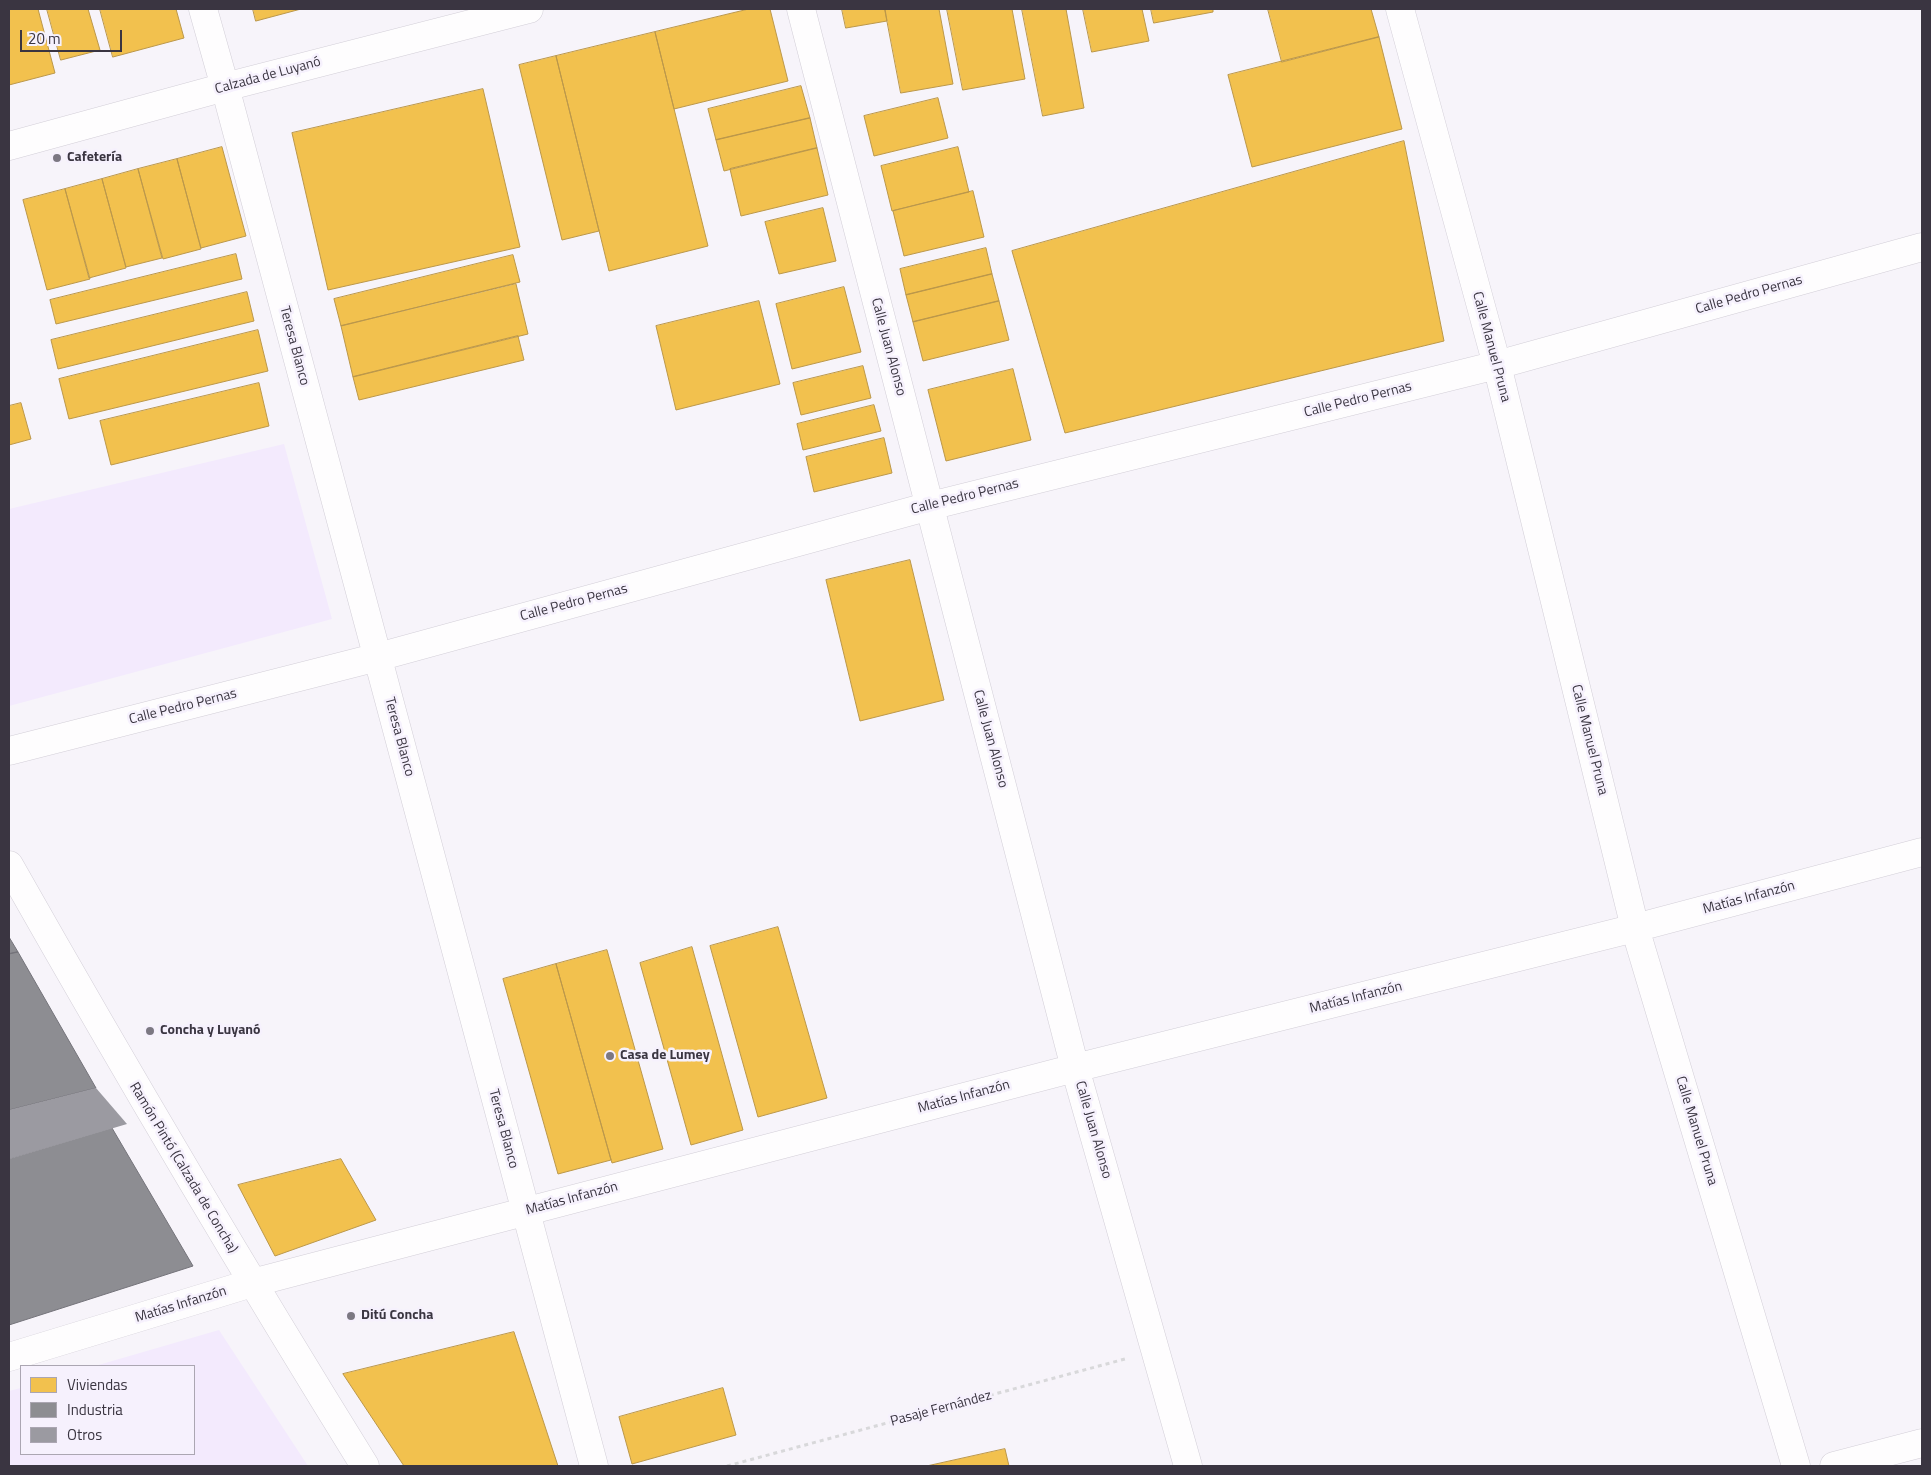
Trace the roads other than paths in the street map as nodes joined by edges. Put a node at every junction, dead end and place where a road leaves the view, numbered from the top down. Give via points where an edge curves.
1 (203, 9) edge
2 (529, 9) edge
3 (801, 9) edge
4 (1400, 9) edge
5 (225, 87) junction
6 (9, 146) edge
7 (1922, 247) edge
8 (1497, 365) junction
9 (930, 506) junction
10 (378, 657) junction
11 (9, 751) edge
12 (1922, 852) edge
13 (9, 865) edge
14 (1635, 928) junction
15 (1076, 1068) junction
16 (526, 1211) junction
17 (252, 1283) junction
18 (9, 1356) edge
19 (1922, 1443) edge
20 (365, 1466) edge
21 (594, 1466) edge
22 (1188, 1466) edge
23 (1796, 1466) edge
24 (1834, 1466) edge

1 - 5 street, Teresa Blanco
2 - 5 street, Calzada de Luyanó
3 - 9 street, Calle Juan Alonso
4 - 8 street, Calle Manuel Pruna
5 - 6 street, Calzada de Luyanó
5 - 10 street, Teresa Blanco
7 - 8 street, Calle Pedro Pernas
8 - 9 street, Calle Pedro Pernas
8 - 14 street, Calle Manuel Pruna
9 - 10 street, Calle Pedro Pernas
9 - 15 street, Calle Juan Alonso
10 - 11 street, Calle Pedro Pernas
10 - 16 street, Teresa Blanco
12 - 14 street, Matías Infanzón
13 - 17 street, Ramón Pintó (Calzada de Concha)
14 - 15 street, Matías Infanzón
14 - 23 street, Calle Manuel Pruna
15 - 16 street, Matías Infanzón
15 - 22 street, Calle Juan Alonso
16 - 17 street, Matías Infanzón
16 - 21 street, Teresa Blanco
17 - 18 street, Matías Infanzón
17 - 20 street, Ramón Pintó (Calzada de Concha)
19 - 24 street

